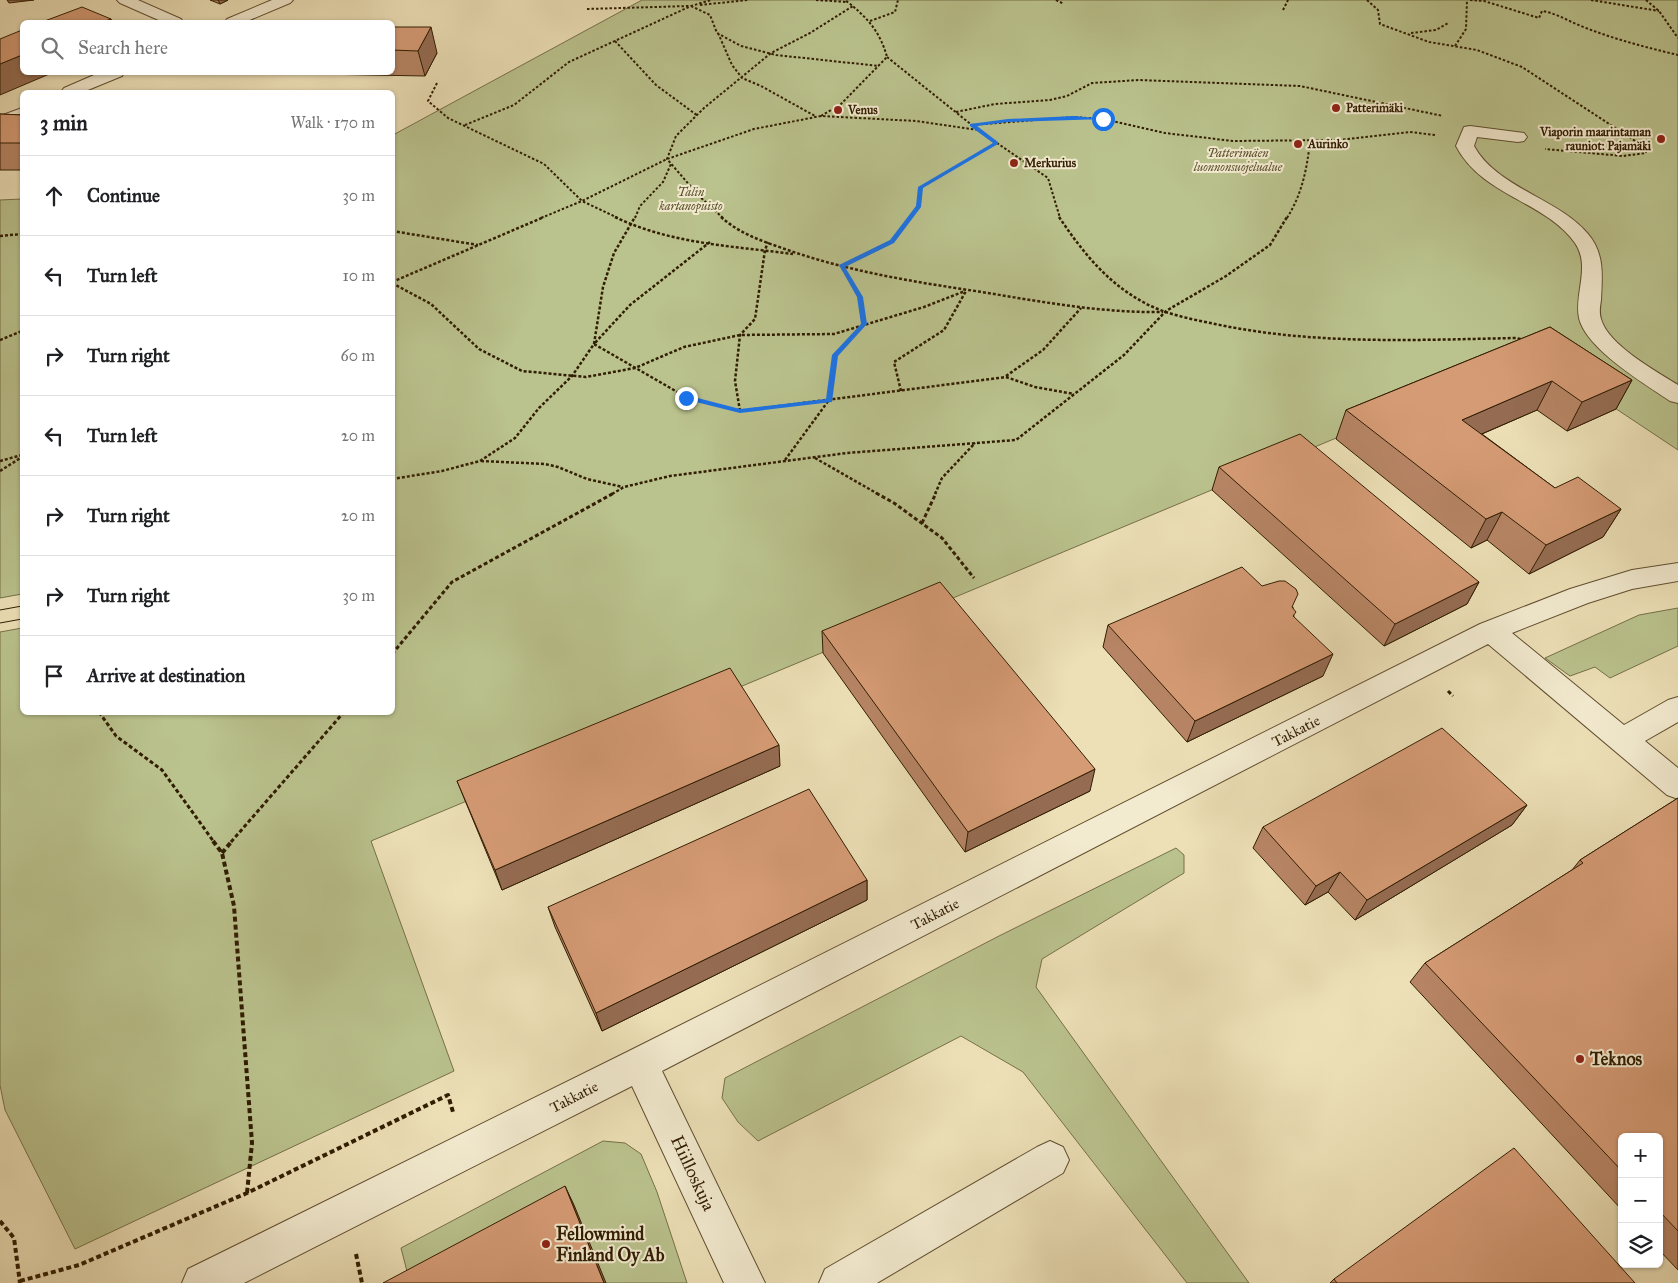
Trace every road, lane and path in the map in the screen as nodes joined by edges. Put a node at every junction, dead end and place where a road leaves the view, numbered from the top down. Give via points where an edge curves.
1 (125, 0) edge
2 (285, 0) edge
3 (711, 0) edge
4 (748, 0) edge
5 (816, 0) edge
6 (898, 0) edge
7 (1056, 0) edge
8 (1288, 0) edge
9 (1367, 0) edge
10 (1469, 0) edge
11 (1591, 0) edge
12 (1646, 0) edge
13 (846, 1) edge
14 (1064, 4) dead end
15 (691, 6) junction
16 (853, 6) junction
17 (587, 9) dead end
18 (1283, 10) dead end
19 (1659, 11) junction
20 (170, 20) edge
21 (238, 20) edge
22 (870, 21) junction
23 (1448, 23) dead end
24 (717, 33) junction
25 (1408, 33) junction
26 (1678, 38) edge
27 (616, 41) junction
28 (1455, 46) junction
29 (772, 54) junction
30 (1678, 55) edge
31 (887, 57) junction
32 (879, 66) junction
33 (109, 75) edge
34 (742, 78) junction
35 (437, 83) dead end
36 (75, 90) edge
37 (956, 112) junction
38 (20, 114) edge
39 (698, 116) junction
40 (821, 116) junction
41 (816, 117) junction
42 (0, 123) edge
43 (464, 125) junction
44 (972, 125) junction
45 (978, 130) junction
46 (1469, 134) junction
47 (1518, 137) joint
48 (1310, 141) junction
49 (996, 143) junction
50 (667, 159) junction
51 (671, 164) junction
52 (582, 201) junction
53 (632, 225) junction
54 (395, 231) edge
55 (20, 234) edge
56 (0, 236) edge
57 (710, 242) junction
58 (768, 242) junction
59 (479, 245) junction
60 (765, 250) junction
61 (806, 256) junction
62 (841, 266) junction
63 (395, 282) edge
64 (395, 285) edge
65 (967, 290) junction
66 (1081, 308) junction
67 (1166, 311) junction
68 (864, 324) junction
69 (20, 332) edge
70 (740, 335) junction
71 (0, 340) edge
72 (1525, 340) edge
73 (594, 344) junction
74 (635, 368) junction
75 (572, 376) junction
76 (1006, 377) junction
77 (901, 391) junction
78 (1074, 394) junction
79 (1678, 396) edge
80 (829, 400) junction
81 (740, 411) junction
82 (975, 443) junction
83 (20, 456) edge
84 (20, 457) edge
85 (814, 457) junction
86 (0, 461) edge
87 (480, 461) junction
88 (785, 461) junction
89 (0, 471) edge
90 (395, 479) edge
91 (624, 487) junction
92 (922, 523) junction
93 (1678, 572) edge
94 (974, 578) dead end
95 (1490, 631) junction
96 (395, 650) edge
97 (1678, 708) edge
98 (101, 715) edge
99 (341, 715) edge
100 (1622, 740) junction
101 (1678, 786) edge
102 (222, 853) junction
103 (640, 1064) junction
104 (467, 1150) junction
105 (1050, 1160) dead end
106 (247, 1193) junction
107 (0, 1221) edge
108 (356, 1254) dead end
109 (20, 1282) edge
110 (202, 1283) edge
111 (362, 1283) edge
112 (745, 1283) edge
113 (839, 1283) edge

1 - 20 street
2 - 21 street
3 - 15 path
4 - 15 path
5 - 13 path
6 - 22 path via 895,12
7 - 14 path
8 - 18 path
9 - 25 path via 1375,4 1380,24
10 - 28 path via 1466,29
10 - 30 path via 1484,1 1539,18 1542,11 1551,12 1623,41
11 - 19 path
12 - 19 path
13 - 16 path
15 - 17 path
15 - 24 path via 710,15
15 - 27 path
16 - 22 path
16 - 29 path
19 - 26 path
22 - 31 path via 880,31
23 - 25 path via 1427,32
24 - 29 path via 741,46
24 - 34 path
25 - 28 path via 1428,42
27 - 39 path via 656,85
27 - 43 path via 570,62 514,105
28 - 47 path via 1477,50 1522,68 1646,148 1646,153 1623,156 1538,148
29 - 32 path
29 - 34 path
31 - 32 path
31 - 37 path
32 - 40 path via 841,104
33 - 36 street
34 - 39 path
34 - 41 path
35 - 43 path via 428,101 448,118
37 - 44 path
37 - 46 path via 995,104 1050,100 1067,96 1092,83 1140,80 1300,86 1450,118
38 - 42 street
39 - 50 path via 676,136
40 - 41 path
40 - 45 path via 899,120
41 - 50 path via 754,128
43 - 52 path via 544,164
44 - 45 path
44 - 48 path via 1008,120 1094,118 1165,133 1233,142
45 - 49 path
46 - 47 street
46 - 48 path via 1410,132
46 - 79 street via 1465,146 1475,162 1555,216 1581,238 1589,250 1592,268 1590,318 1599,337
48 - 67 path via 1307,171 1295,205 1270,245 1226,276
49 - 62 path via 920,188 919,207 892,242
49 - 67 path via 1048,178 1058,216 1093,263 1144,303
50 - 51 path
50 - 52 path
51 - 53 path via 663,182 640,206
51 - 58 path via 687,184 737,230
52 - 53 path
52 - 59 path
53 - 57 path via 672,238
53 - 73 path via 614,253 603,287
54 - 59 path
55 - 56 path
57 - 60 path
57 - 73 path via 630,305
58 - 60 path
58 - 61 path
59 - 63 path
60 - 61 path
60 - 70 path via 756,319
61 - 62 path
62 - 65 path
62 - 68 path via 860,297
64 - 75 path via 431,304 479,349 522,371
65 - 66 path
65 - 68 path via 924,307
65 - 77 path via 944,330 894,362
66 - 67 path via 1136,313
66 - 76 path via 1043,350
67 - 72 path via 1180,317 1298,338
67 - 78 path via 1124,355
68 - 70 path via 834,334
68 - 80 path via 835,355
69 - 71 path
70 - 74 path via 684,347
70 - 81 path via 735,381
73 - 74 path
73 - 75 path
74 - 75 path via 604,375
74 - 81 path via 686,398
75 - 87 path via 514,438
76 - 77 path
76 - 78 path via 1035,387
77 - 80 path
78 - 82 path via 1016,440
80 - 81 path
80 - 88 path
82 - 85 path
82 - 92 path via 942,478
83 - 86 path
84 - 89 path
85 - 88 path
85 - 92 path
87 - 90 path
87 - 91 path via 545,464 587,479
88 - 91 path via 670,476
91 - 96 path via 452,582
92 - 94 path via 942,538
93 - 95 street, Takkatie via 1632,580 1579,596
95 - 100 street
95 - 103 street, Takkatie
97 - 100 street
98 - 102 path via 116,736 162,770
99 - 102 path
100 - 101 street
102 - 106 path via 234,906 243,1018 252,1143
103 - 104 street, Takkatie
103 - 112 street, Hiilloskuja
104 - 106 path via 448,1096
104 - 110 street, Takkatie
105 - 113 street
106 - 109 path via 79,1265
107 - 109 path via 14,1238
108 - 111 path

